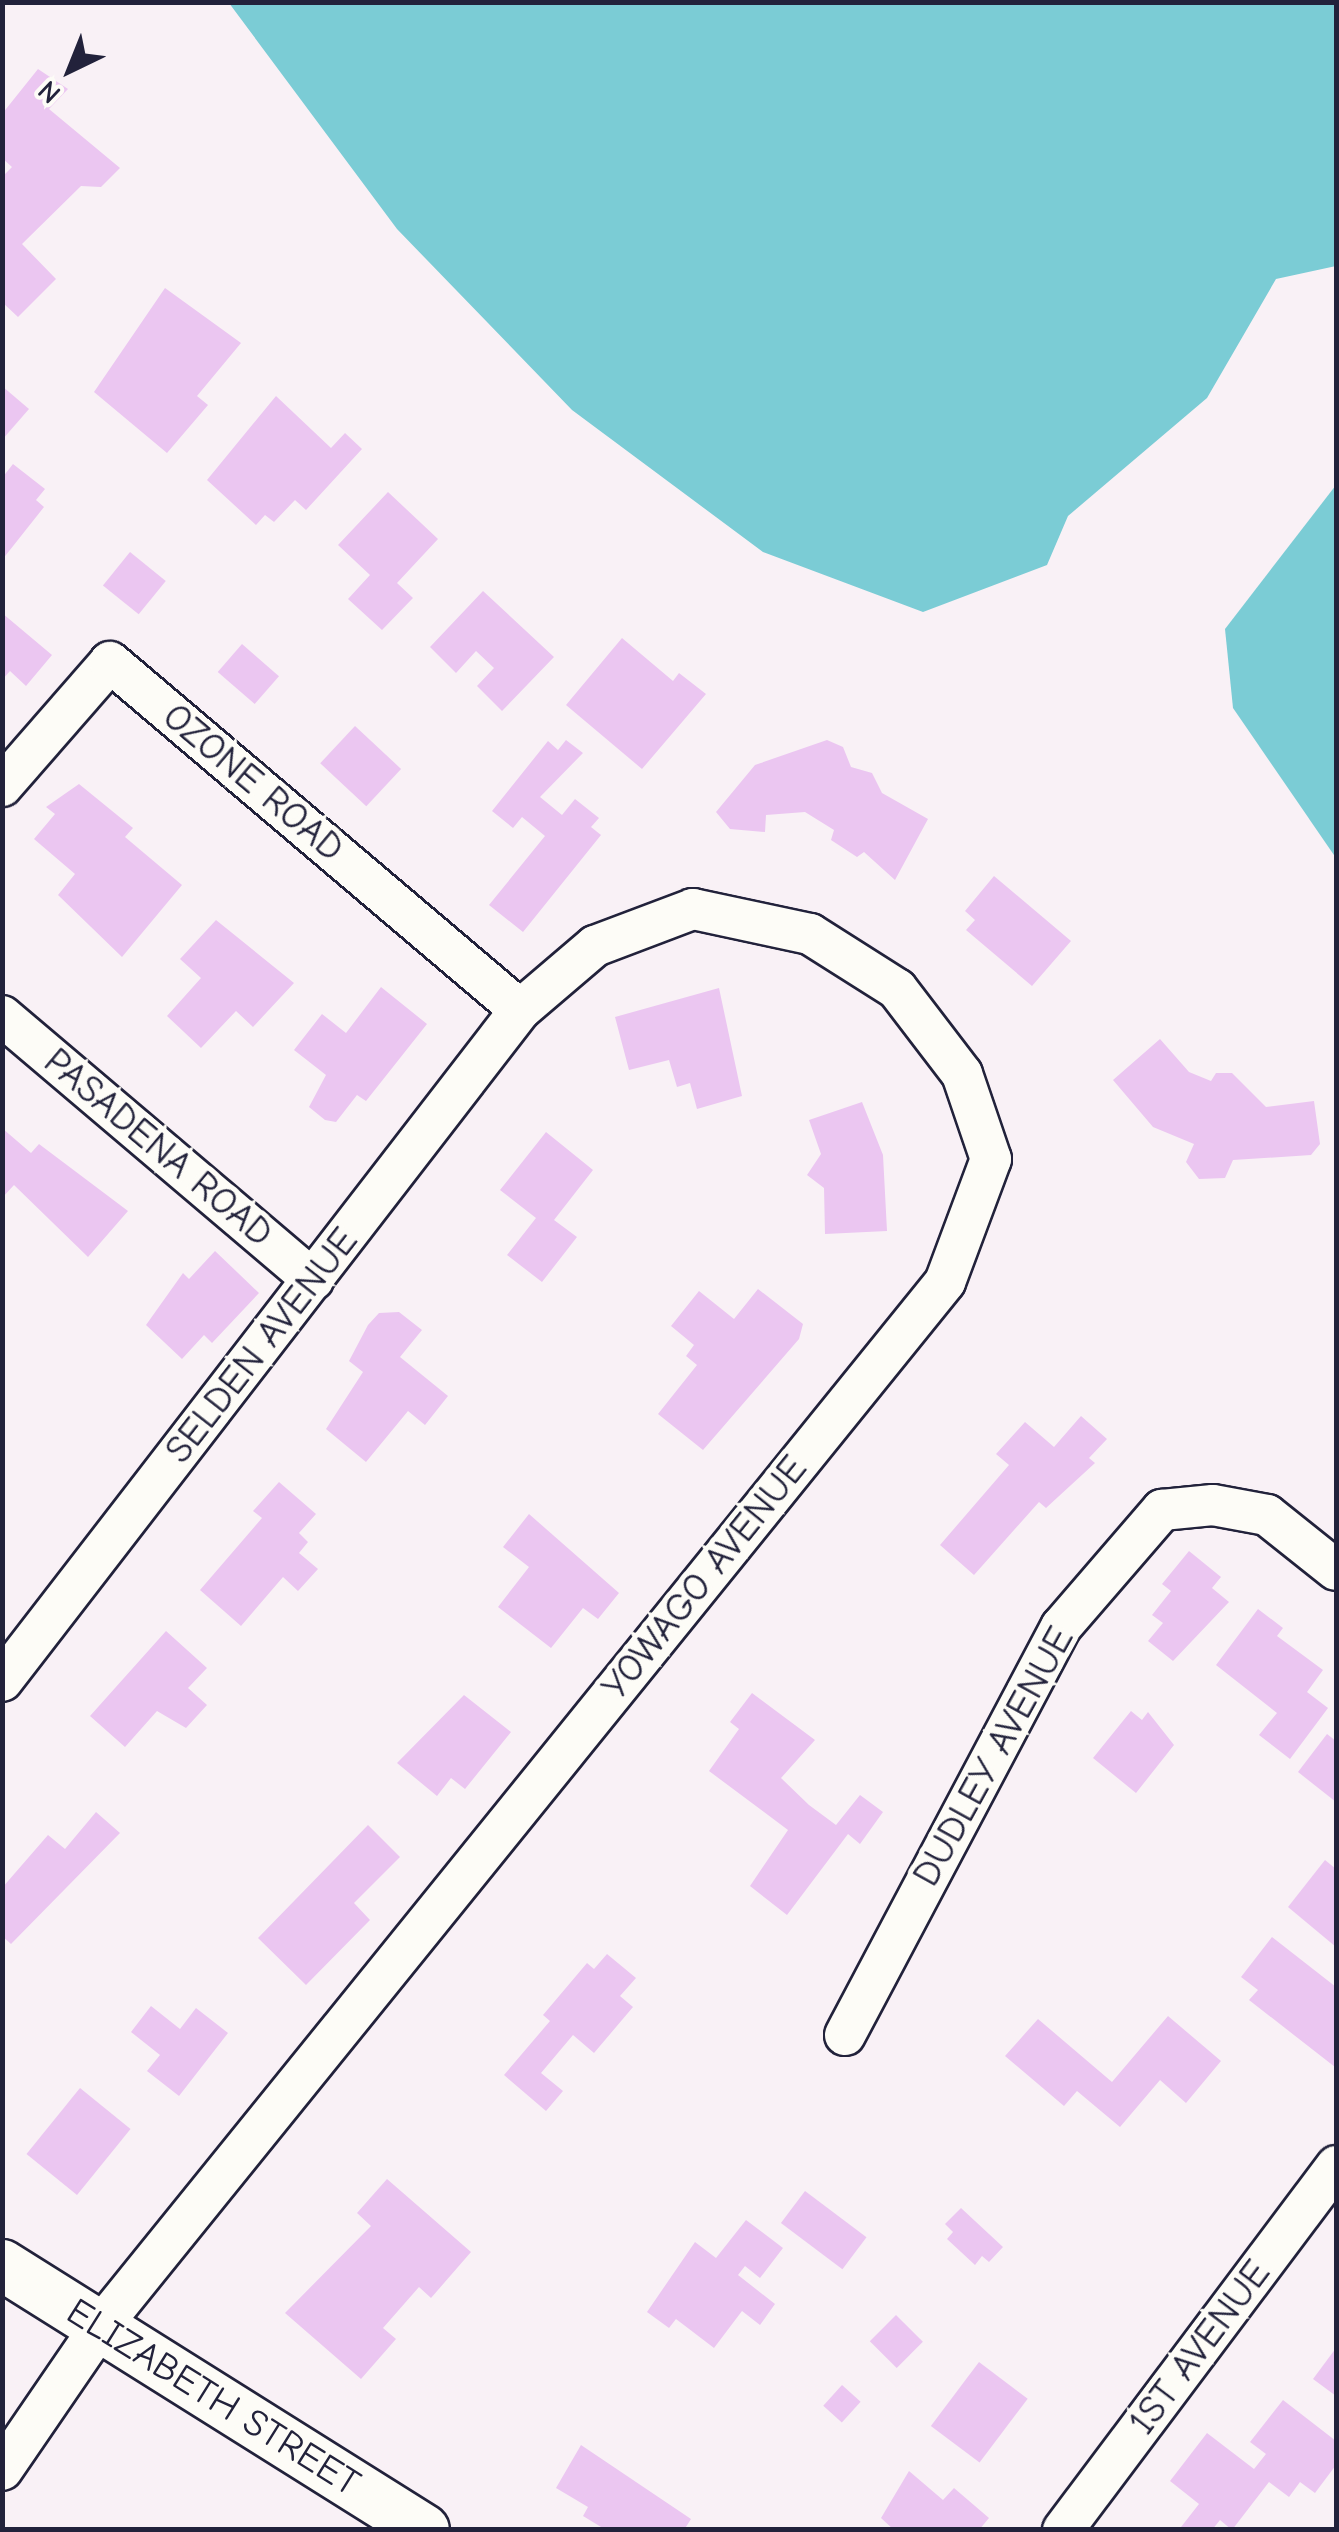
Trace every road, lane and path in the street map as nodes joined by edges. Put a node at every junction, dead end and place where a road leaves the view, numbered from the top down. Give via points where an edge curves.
1 (2, 786) edge
2 (520, 1010) junction
3 (2, 1016) edge
4 (313, 1280) junction
5 (1336, 1570) edge
6 (2, 1681) edge
7 (845, 2035) dead end
8 (1336, 2166) edge
9 (2, 2265) edge
10 (100, 2327) junction
11 (2, 2470) edge
12 (424, 2530) edge
13 (1063, 2530) edge

1 - 2 street, OZONE ROAD via 110,662
2 - 4 street, SELDEN AVENUE
2 - 10 street, YOWAGO AVENUE via 595,946 693,908 810,934 898,989 962,1074 991,1160 944,1282
3 - 4 street, PASADENA ROAD
4 - 6 street, SELDEN AVENUE
5 - 7 street, DUDLEY AVENUE via 1266,1515 1213,1505 1162,1510 1061,1628
8 - 13 street, 1ST AVENUE
9 - 10 main road, ELIZABETH STREET
10 - 11 street, YOWAGO AVENUE
10 - 12 main road, ELIZABETH STREET

